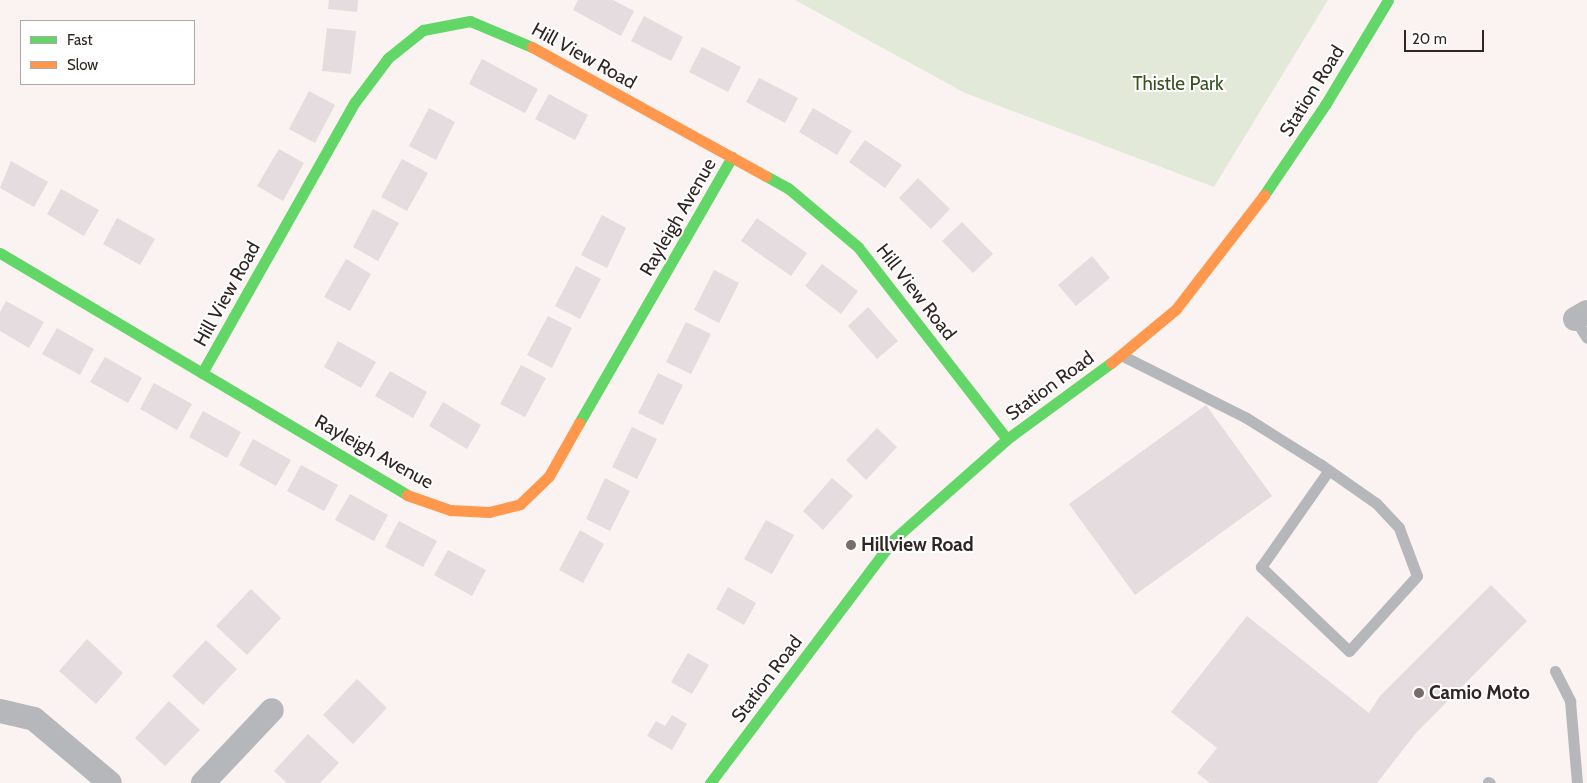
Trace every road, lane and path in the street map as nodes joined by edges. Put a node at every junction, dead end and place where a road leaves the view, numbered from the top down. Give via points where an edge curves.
1 (1388, 0) edge
2 (732, 157) junction
3 (0, 253) edge
4 (1122, 355) junction
5 (202, 373) junction
6 (1007, 439) junction
7 (1329, 470) junction
8 (1555, 671) dead end
9 (272, 710) dead end
10 (0, 711) edge
11 (110, 783) edge
12 (203, 783) edge
13 (710, 783) edge
14 (1577, 783) edge

1 - 4 street, Station Road via 1325,105 1263,197 1176,309
2 - 5 street, Hill View Road via 511,35 470,21 423,30 388,58 355,102
2 - 5 street, Rayleigh Avenue via 549,476 520,504 489,512 450,510 413,498
2 - 6 street, Hill View Road via 788,188 858,246
3 - 5 street, Rayleigh Avenue
4 - 6 street, Station Road
4 - 7 lane via 1245,417
6 - 13 street, Station Road via 893,540
7 - 7 lane via 1376,503 1399,528 1417,576 1349,651 1261,567
8 - 14 lane via 1570,701
9 - 12 street
10 - 11 street via 34,719

